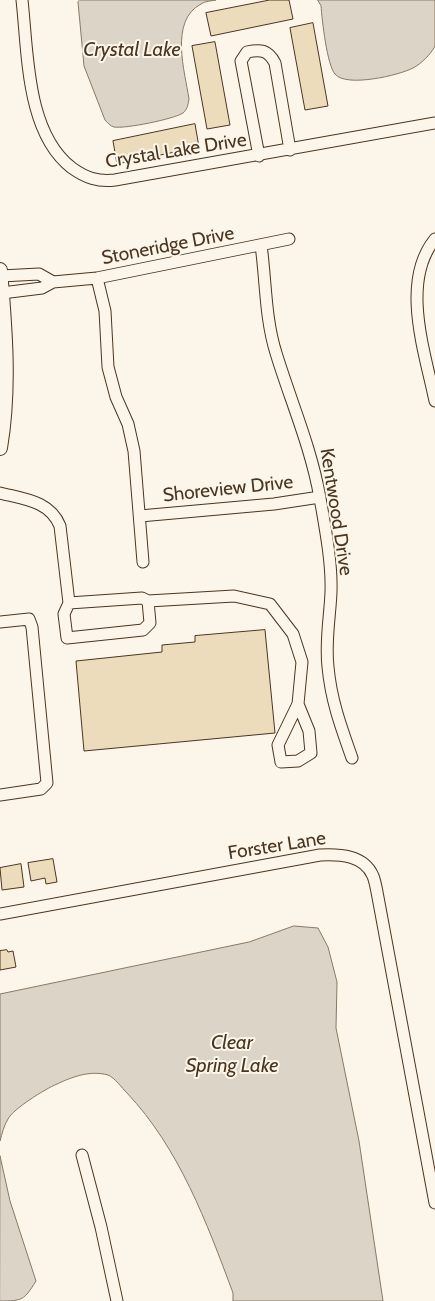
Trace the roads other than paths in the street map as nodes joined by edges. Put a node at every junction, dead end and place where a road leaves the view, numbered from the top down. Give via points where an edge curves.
1 (22, 0) edge
2 (435, 123) edge
3 (290, 150) junction
4 (259, 156) junction
5 (289, 240) dead end
6 (433, 241) edge
7 (261, 245) junction
8 (0, 270) edge
9 (0, 276) edge
10 (97, 278) junction
11 (53, 282) junction
12 (2, 293) junction
13 (435, 401) edge
14 (0, 448) edge
15 (0, 493) edge
16 (320, 497) junction
17 (140, 516) junction
18 (143, 562) dead end
19 (148, 601) junction
20 (69, 603) junction
21 (0, 622) edge
22 (298, 704) junction
23 (352, 758) dead end
24 (0, 795) edge
25 (0, 914) edge
26 (82, 1155) dead end
27 (435, 1203) edge
28 (117, 1301) edge

1 - 4 street, Crystal Lake Drive via 34,100 40,122 55,151 80,174 94,180 115,180
2 - 3 street, Crystal Lake Drive
3 - 4 street, Crystal Lake Drive
3 - 4 street via 275,63 270,53 253,50 247,52 241,61
5 - 7 street, Stoneridge Drive
6 - 13 street via 420,273 417,306
7 - 10 street, Stoneridge Drive
7 - 16 street, Kentwood Drive via 268,318 276,353 308,445
8 - 9 main road
9 - 11 street, Stoneridge Drive via 39,274
9 - 12 main road
10 - 11 street, Stoneridge Drive
10 - 17 street via 105,311 108,367 134,451
11 - 12 street, Stoneridge Drive via 42,288
12 - 14 main road via 6,404
15 - 20 street via 42,505 56,516
16 - 17 street, Shoreview Drive
16 - 23 street, Kentwood Drive via 331,591 328,666 333,704
17 - 18 street
19 - 20 street via 135,597
19 - 20 street via 150,623 143,630 67,638 64,614
19 - 22 street via 234,596 270,604 293,634 302,662
21 - 24 street via 29,619 32,627 47,783 41,789
22 - 22 street via 278,745 282,762 298,761 311,753 309,731
25 - 27 street, Forster Lane via 320,854 343,854 362,862 373,875 377,892
26 - 28 street

